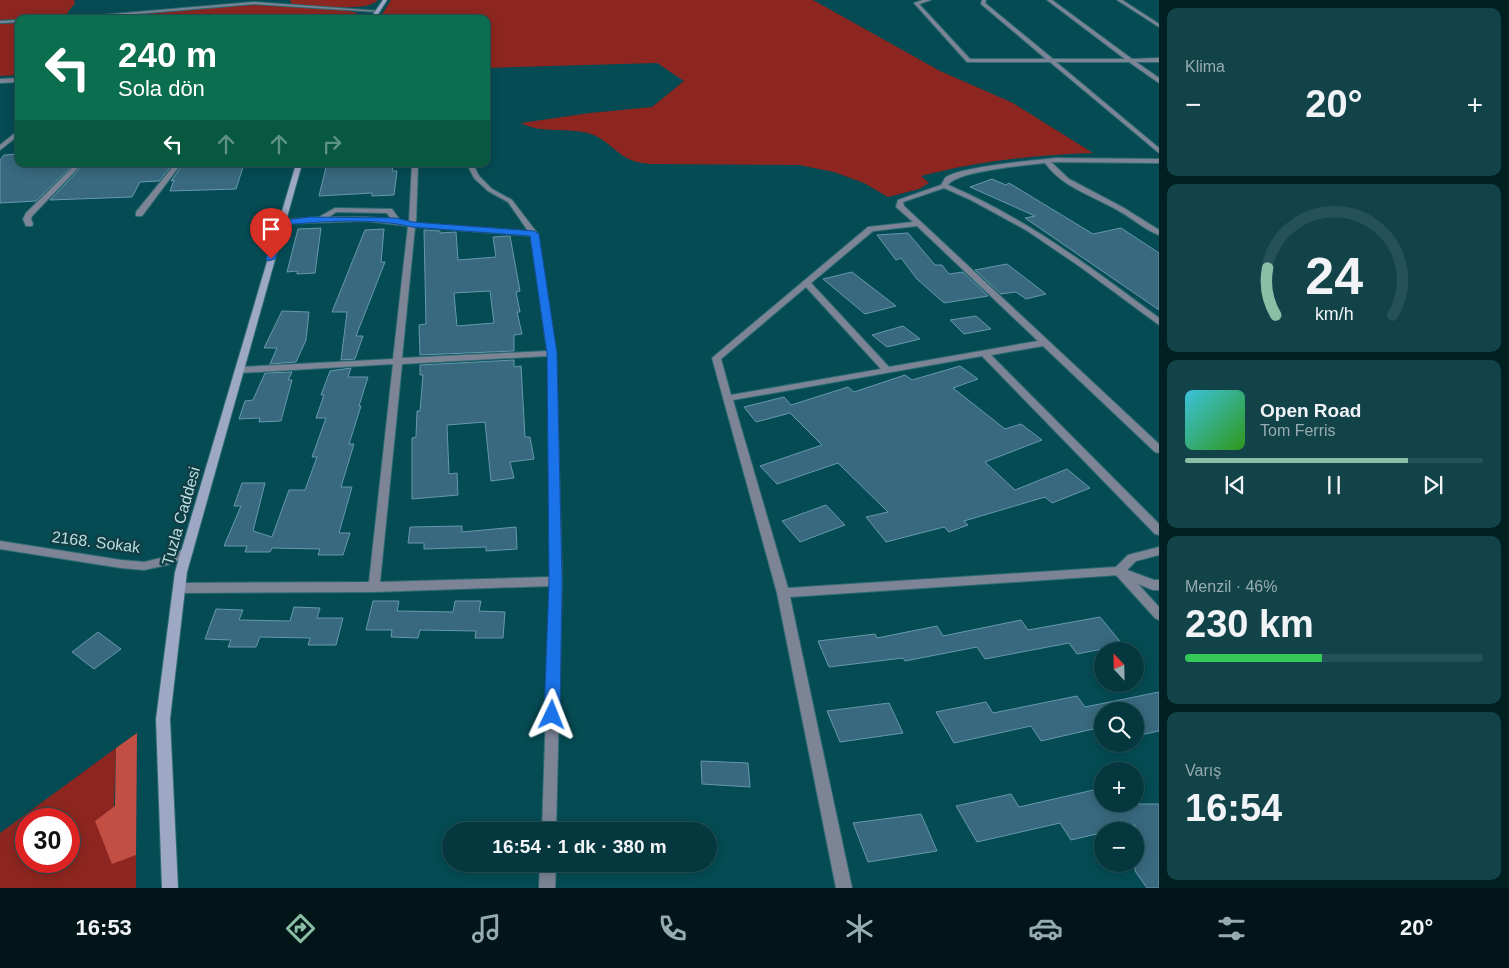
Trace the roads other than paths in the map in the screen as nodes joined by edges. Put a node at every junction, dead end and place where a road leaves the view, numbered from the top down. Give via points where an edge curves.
1 (385, 0) edge
2 (929, 0) edge
3 (984, 0) edge
4 (1049, 0) edge
5 (1119, 0) edge
6 (378, 11) junction
7 (107, 15) edge
8 (375, 15) edge
9 (15, 21) edge
10 (0, 22) edge
11 (1159, 26) edge
12 (1052, 60) junction
13 (1131, 60) junction
14 (1159, 60) edge
15 (15, 80) edge
16 (0, 81) edge
17 (1159, 81) edge
18 (15, 135) edge
19 (0, 148) edge
20 (1159, 151) edge
21 (1047, 161) junction
22 (1145, 161) junction
23 (1159, 162) edge
24 (76, 167) edge
25 (176, 167) edge
26 (298, 167) edge
27 (415, 167) edge
28 (471, 167) edge
29 (1159, 169) edge
30 (944, 186) junction
31 (139, 214) dead end
32 (281, 222) junction
33 (29, 224) dead end
34 (919, 224) junction
35 (412, 225) junction
36 (1159, 233) edge
37 (534, 234) junction
38 (807, 284) junction
39 (1159, 322) edge
40 (1044, 343) junction
41 (552, 353) junction
42 (986, 354) junction
43 (397, 362) junction
44 (240, 370) junction
45 (887, 370) junction
46 (728, 398) junction
47 (1159, 450) edge
48 (1159, 531) edge
49 (0, 544) edge
50 (1159, 551) edge
51 (187, 552) junction
52 (1119, 572) junction
53 (556, 581) junction
54 (1159, 585) edge
55 (374, 587) junction
56 (180, 588) junction
57 (783, 593) junction
58 (1159, 616) edge
59 (549, 822) edge
60 (548, 872) edge
61 (170, 888) edge
62 (547, 888) edge
63 (844, 888) edge

1 - 6 main road
2 - 12 street via 916,3 969,60
3 - 12 street
4 - 13 street
5 - 11 street
6 - 7 street via 254,4
6 - 8 main road
9 - 10 street
12 - 13 street
12 - 20 street
13 - 14 street
13 - 17 street
15 - 16 street
18 - 19 street
21 - 22 street
21 - 30 street via 962,173 948,179
21 - 36 street via 1054,173 1068,183 1110,203
22 - 23 street
22 - 29 street
24 - 33 street via 29,215
25 - 31 street
26 - 32 main road, Tuzla Caddesi
27 - 35 street
28 - 37 street via 476,177 490,190 510,201
30 - 34 street via 900,201 900,207
30 - 39 street via 1034,230
32 - 35 street via 396,220
32 - 44 main road, Tuzla Caddesi
34 - 38 street via 871,229
34 - 40 street
35 - 37 street
35 - 43 street
37 - 41 street
38 - 45 street
38 - 46 street via 716,358
40 - 42 street
40 - 47 street
41 - 43 street
41 - 53 street
42 - 45 street
42 - 48 street
43 - 44 street
43 - 55 street
44 - 51 main road, Tuzla Caddesi
45 - 46 street
46 - 57 street
49 - 51 street, 2168. Sokak via 144,566
50 - 52 street via 1132,558
51 - 56 main road, Tuzla Caddesi
52 - 54 street
52 - 57 street
52 - 58 street
53 - 55 street
53 - 59 street
55 - 56 street
56 - 61 main road, Tuzla Caddesi via 163,719
57 - 63 street
60 - 62 street

